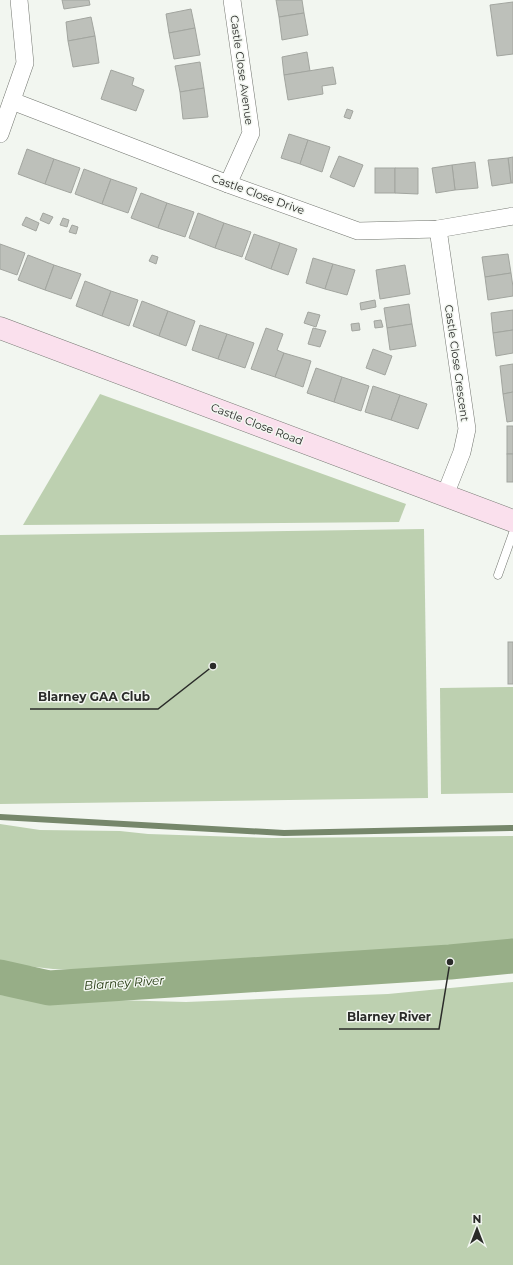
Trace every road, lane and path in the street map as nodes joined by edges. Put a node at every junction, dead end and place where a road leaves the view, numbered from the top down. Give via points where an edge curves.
1 (19, 0) edge
2 (232, 0) edge
3 (12, 102) junction
4 (0, 134) edge
5 (228, 184) junction
6 (513, 216) edge
7 (438, 229) junction
8 (0, 328) edge
9 (445, 495) junction
10 (513, 521) edge
11 (513, 533) edge
12 (498, 575) dead end

1 - 3 street via 25,63
2 - 5 street, Castle Close Avenue via 251,133
3 - 4 street
3 - 5 street, Castle Close Drive
5 - 7 street, Castle Close Drive via 358,231
6 - 7 street, Castle Close Drive
7 - 9 street, Castle Close Crescent via 466,429 462,452
8 - 9 street, Castle Close Road
9 - 10 street, Castle Close Road
11 - 12 lane

